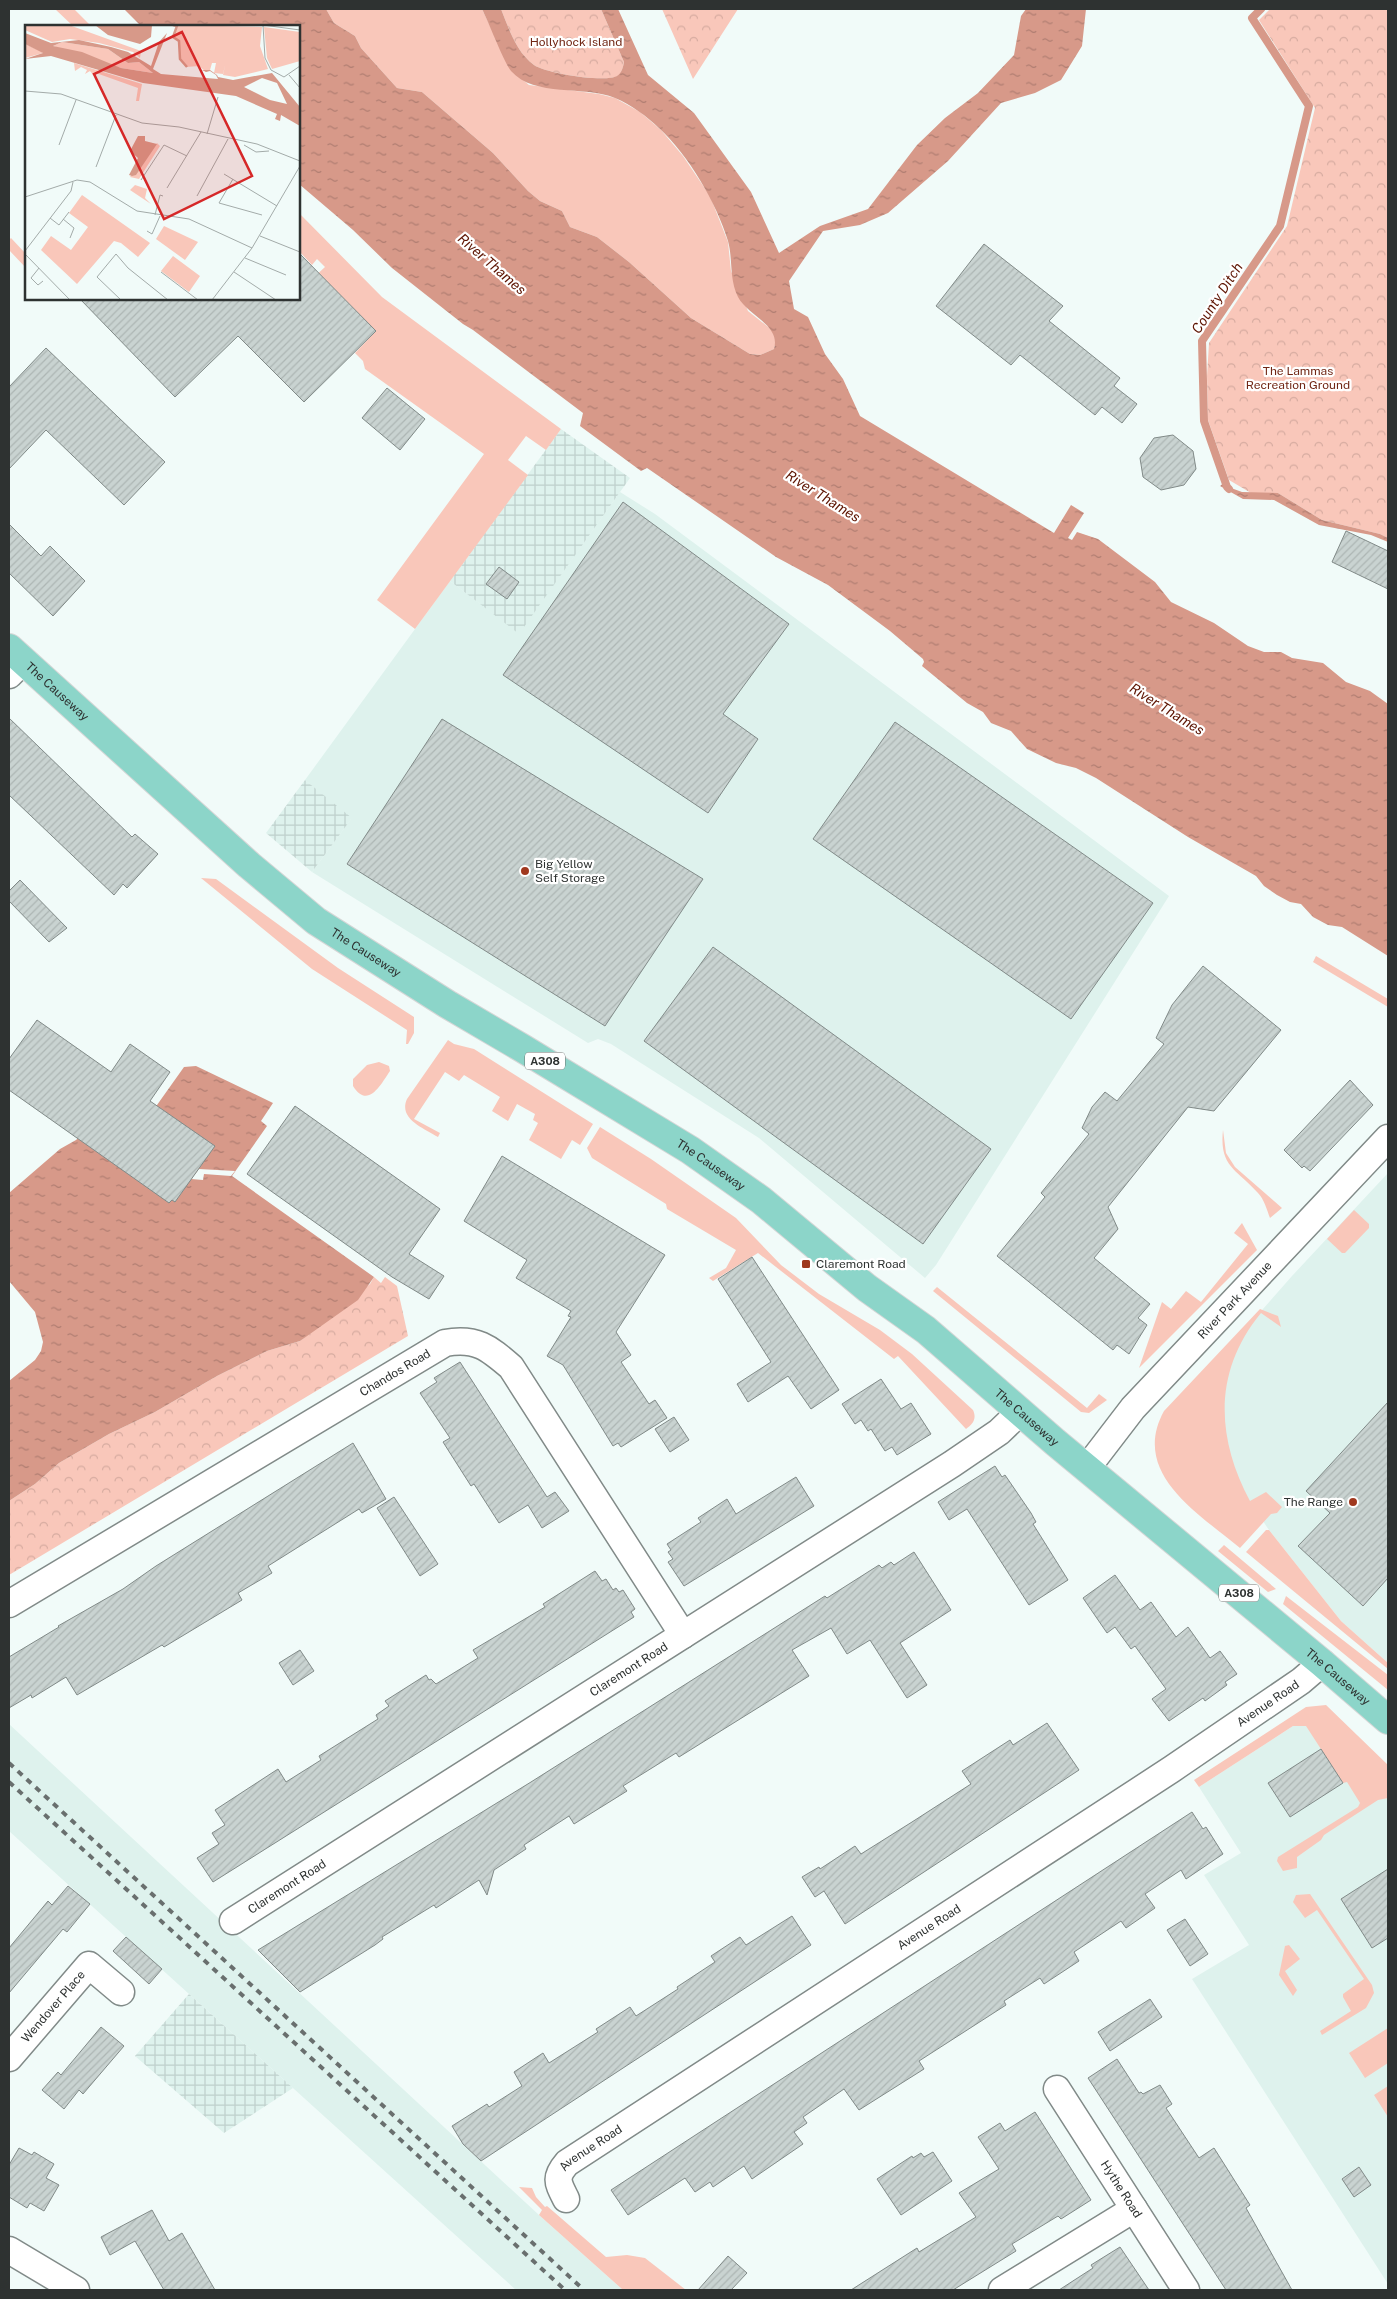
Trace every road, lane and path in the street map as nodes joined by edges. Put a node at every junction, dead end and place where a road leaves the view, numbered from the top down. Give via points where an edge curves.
1 (14, 661) edge
2 (1388, 1138) edge
3 (1020, 1412) junction
4 (1087, 1468) junction
5 (9, 1604) edge
6 (683, 1635) junction
7 (1322, 1663) junction
8 (1388, 1720) edge
9 (233, 1921) dead end
10 (121, 1992) dead end
11 (9, 2058) edge
12 (1057, 2088) dead end
13 (566, 2199) dead end
14 (1134, 2209) junction
15 (9, 2250) edge
16 (76, 2290) edge
17 (1002, 2290) edge
18 (1186, 2290) edge

1 - 3 main road, The Causeway / A308 via 316,921 690,1150 761,1200 868,1288 926,1330
2 - 4 street, River Park Avenue via 1133,1408
3 - 4 main road, The Causeway / A308
3 - 6 street, Claremont Road via 998,1432 952,1464
4 - 7 main road, The Causeway / A308
5 - 6 street, Chandos Road via 446,1343 460,1340 490,1349 511,1367
6 - 9 street, Claremont Road
7 - 8 main road, The Causeway / A308
7 - 13 street, Avenue Road via 1301,1681 1164,1774 567,2164 559,2173 559,2184
10 - 11 street, Wendover Place via 89,1964
12 - 14 street, Hythe Road
14 - 17 street
14 - 18 street, Hythe Road
15 - 16 street

